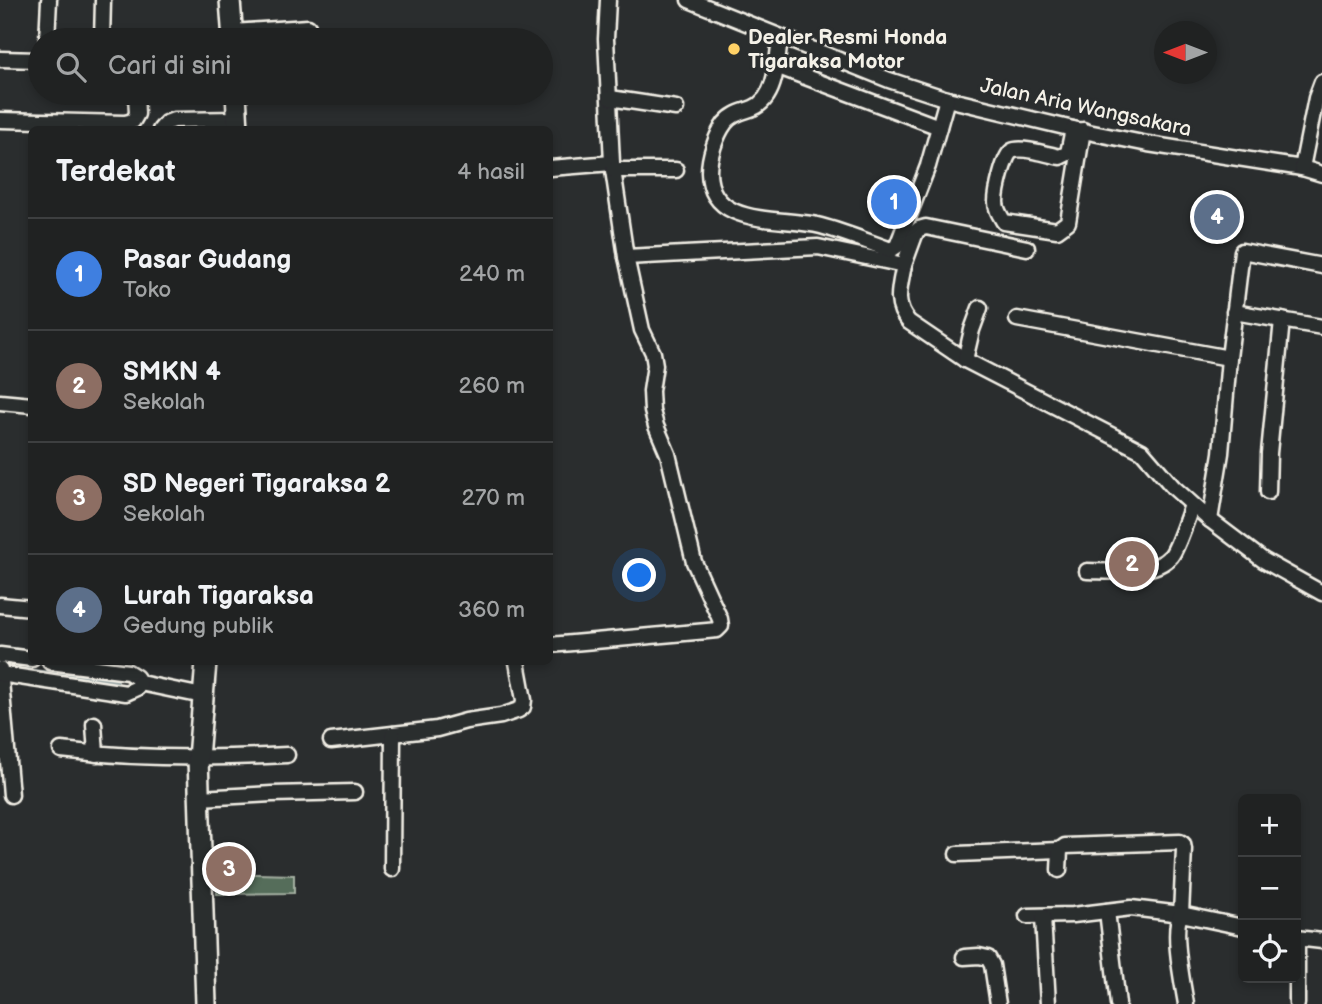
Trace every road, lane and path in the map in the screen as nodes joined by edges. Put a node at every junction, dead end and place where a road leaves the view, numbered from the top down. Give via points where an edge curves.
1 (49, 0) edge
2 (103, 0) edge
3 (230, 0) edge
4 (608, 0) edge
5 (689, 0) edge
6 (308, 27) dead end
7 (48, 28) edge
8 (102, 28) edge
9 (232, 28) edge
10 (300, 28) edge
11 (780, 37) junction
12 (0, 59) edge
13 (28, 60) edge
14 (776, 66) junction
15 (1322, 82) edge
16 (610, 98) junction
17 (947, 99) junction
18 (136, 105) edge
19 (237, 105) edge
20 (676, 108) dead end
21 (0, 120) edge
22 (238, 124) edge
23 (163, 126) edge
24 (939, 127) junction
25 (1078, 129) junction
26 (613, 167) junction
27 (553, 168) edge
28 (1302, 168) junction
29 (676, 170) dead end
30 (1322, 174) edge
31 (1027, 248) dead end
32 (626, 257) junction
33 (904, 265) junction
34 (1322, 266) edge
35 (980, 308) dead end
36 (1234, 313) junction
37 (1017, 319) dead end
38 (1282, 320) junction
39 (1322, 327) edge
40 (1229, 358) junction
41 (965, 360) junction
42 (0, 402) edge
43 (28, 405) edge
44 (1268, 492) dead end
45 (1192, 505) junction
46 (1210, 520) junction
47 (1087, 571) dead end
48 (1322, 593) edge
49 (0, 606) edge
50 (28, 608) edge
51 (553, 645) edge
52 (0, 655) edge
53 (28, 658) edge
54 (107, 665) edge
55 (206, 665) edge
56 (518, 665) edge
57 (126, 666) edge
58 (0, 673) edge
59 (140, 683) junction
60 (126, 693) junction
61 (203, 696) junction
62 (94, 724) dead end
63 (3, 727) edge
64 (393, 734) junction
65 (331, 741) dead end
66 (61, 750) dead end
67 (96, 754) junction
68 (287, 755) dead end
69 (198, 758) junction
70 (355, 792) dead end
71 (11, 795) dead end
72 (199, 798) junction
73 (1060, 850) junction
74 (957, 855) dead end
75 (392, 869) dead end
76 (1059, 870) dead end
77 (1107, 911) junction
78 (1181, 914) junction
79 (1027, 916) dead end
80 (1043, 917) junction
81 (1238, 926) edge
82 (1301, 939) edge
83 (1322, 942) edge
84 (964, 957) dead end
85 (1297, 983) edge
86 (206, 1004) edge
87 (998, 1004) edge
88 (1048, 1004) edge
89 (1118, 1004) edge
90 (1186, 1004) edge
91 (1297, 1004) edge

1 - 7 street
2 - 8 street
3 - 9 main road
4 - 16 street
5 - 11 street, Jalan Aria Wangsakara
6 - 10 street
11 - 14 street
11 - 17 street, Jalan Aria Wangsakara
12 - 13 street
14 - 24 street
14 - 24 street via 764,102 728,119 713,149 709,184 716,200 736,213 820,226 891,250 897,246
15 - 28 street
16 - 20 street
16 - 26 street
17 - 24 street
17 - 25 street, Jalan Aria Wangsakara
18 - 21 street via 133,121 125,123
19 - 22 main road
22 - 23 street via 174,120
25 - 25 street via 1068,222 1057,230 1004,222 996,200 1006,156 1020,149 1060,158 1068,153
25 - 28 street, Jalan Aria Wangsakara
26 - 27 street
26 - 29 street
26 - 32 street
28 - 30 street, Jalan Aria Wangsakara
31 - 33 street via 926,227 916,232
32 - 33 street via 818,247
32 - 51 street via 642,330 653,353 652,411 668,454 694,562 721,626
33 - 41 street via 902,315
34 - 36 street via 1242,251
35 - 41 street
36 - 38 street
36 - 40 street
37 - 40 street
38 - 39 street
38 - 44 street
40 - 46 street
41 - 45 street via 1142,451
42 - 43 street
45 - 46 street
45 - 47 street via 1171,556 1154,568
46 - 48 street via 1263,560
49 - 50 street
52 - 53 street
54 - 57 street
55 - 61 main road
56 - 64 street via 524,700 519,710 438,729
57 - 59 street
57 - 60 street
58 - 60 street
58 - 63 street
59 - 60 street
59 - 61 street
61 - 69 main road
62 - 67 street
63 - 71 street
64 - 65 street
64 - 75 street
66 - 67 street
67 - 69 street
68 - 69 street
69 - 72 main road
70 - 72 street
72 - 86 main road
73 - 74 street
73 - 76 street
73 - 78 street via 1065,846 1183,844
77 - 78 street via 1131,908
77 - 80 street
77 - 89 street
78 - 81 street
78 - 90 street via 1179,960
79 - 80 street
80 - 88 street
82 - 83 street
84 - 87 street via 988,958
85 - 91 street

